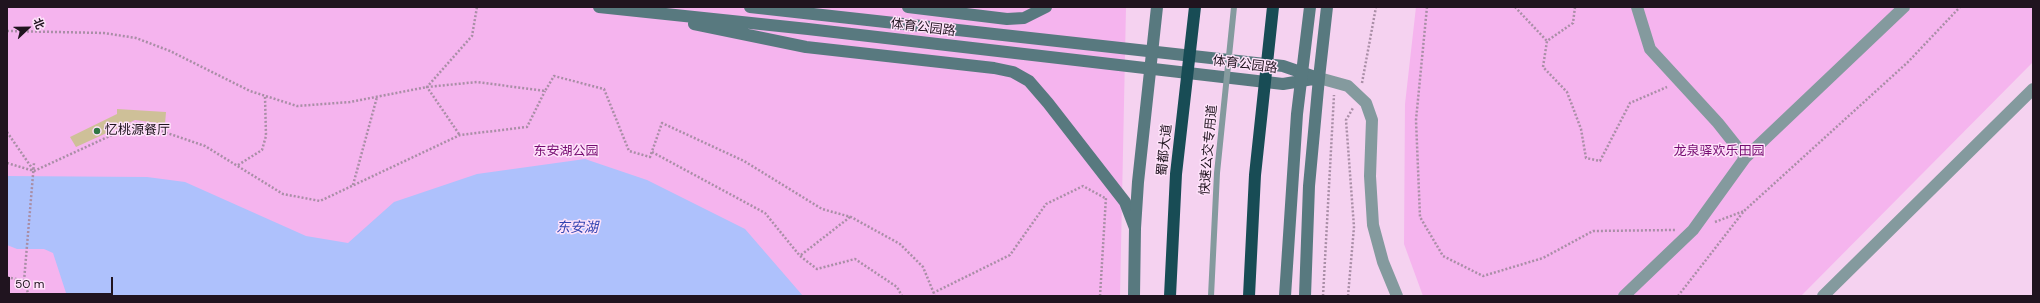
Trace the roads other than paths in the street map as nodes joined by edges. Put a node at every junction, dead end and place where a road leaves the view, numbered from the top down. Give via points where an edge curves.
1 (598, 7) edge
2 (750, 7) edge
3 (908, 7) edge
4 (1046, 7) edge
5 (1157, 7) edge
6 (1195, 7) edge
7 (1234, 7) edge
8 (1273, 7) edge
9 (1310, 7) edge
10 (1327, 7) edge
11 (1637, 7) edge
12 (1904, 7) edge
13 (628, 10) junction
14 (1319, 78) junction
15 (2033, 89) edge
16 (1745, 157) junction
17 (1135, 228) junction
18 (1134, 296) edge
19 (1170, 296) edge
20 (1211, 296) edge
21 (1249, 296) edge
22 (1285, 296) edge
23 (1305, 296) edge
24 (1397, 296) edge
25 (1624, 296) edge
26 (1823, 296) edge

1 - 13 street, 体育公园路
2 - 14 street, 体育公园路 via 1283,66
3 - 4 street via 1007,19 1024,18
5 - 17 street, bridge
6 - 19 highway, 蜀都大道, bridge via 1176,174
7 - 20 lane, 快速公交专用道, bridge via 1217,173
8 - 21 highway, bridge via 1255,175
9 - 22 street, bridge via 1297,114
10 - 14 street
11 - 16 street via 1650,49 1718,122
12 - 16 street
13 - 14 street, 体育公园路 via 1283,84
13 - 17 street via 806,47 1013,72 1030,81 1113,186 1125,202
14 - 23 street via 1309,186
14 - 24 street via 1348,86 1366,103 1372,120 1370,176 1373,225 1383,262
15 - 26 street
16 - 25 street via 1693,230
17 - 18 street, bridge

